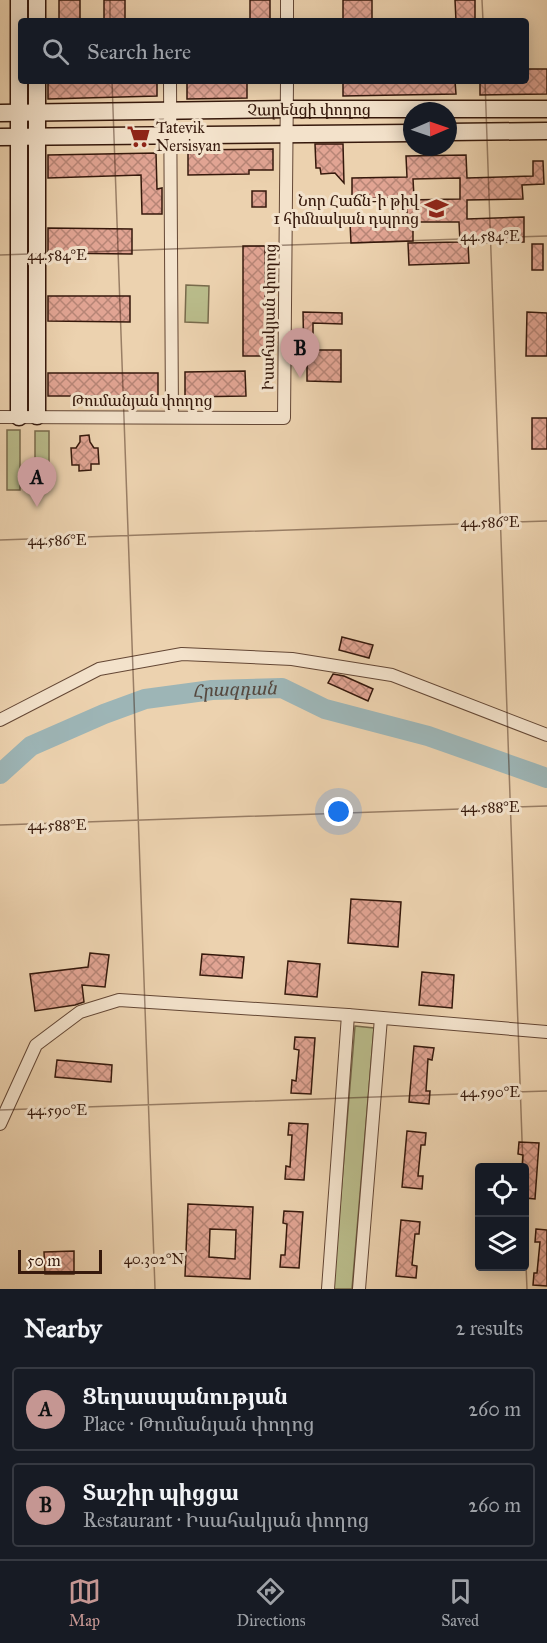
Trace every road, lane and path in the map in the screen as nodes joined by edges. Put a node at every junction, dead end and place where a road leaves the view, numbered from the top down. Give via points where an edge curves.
1 (19, 0) edge
2 (37, 0) edge
3 (287, 0) edge
4 (19, 18) edge
5 (37, 18) edge
6 (286, 18) edge
7 (19, 84) edge
8 (37, 84) edge
9 (170, 84) edge
10 (286, 84) edge
11 (287, 109) junction
12 (547, 109) edge
13 (170, 111) junction
14 (0, 113) edge
15 (19, 113) junction
16 (37, 113) junction
17 (547, 131) edge
18 (457, 132) edge
19 (403, 133) edge
20 (287, 134) junction
21 (171, 135) junction
22 (0, 137) edge
23 (19, 137) junction
24 (37, 137) junction
25 (37, 416) junction
26 (172, 416) junction
27 (0, 417) edge
28 (19, 417) junction
29 (285, 418) joint
30 (0, 720) edge
31 (547, 735) edge
32 (348, 1015) junction
33 (381, 1018) junction
34 (547, 1032) edge
35 (0, 1124) edge
36 (328, 1289) edge
37 (359, 1289) edge

1 - 4 street
2 - 5 street
3 - 6 street
7 - 15 street
8 - 16 street
9 - 13 street
10 - 11 street, Իսահակյան փողոց
11 - 12 street, Չարենցի փողոց
11 - 13 street, Չարենցի փողոց
11 - 20 street, Իսահակյան փողոց
13 - 16 street, Չարենցի փողոց
13 - 21 street
14 - 15 street, Չարենցի փողոց
15 - 16 street, Չարենցի փողոց
15 - 23 street
16 - 24 street
17 - 18 street
19 - 20 street, Չարենցի փողոց
20 - 21 street, Չարենցի փողոց
20 - 29 street, Իսահակյան փողոց
21 - 24 street, Չարենցի փողոց
21 - 26 street
22 - 23 street, Չարենցի փողոց
23 - 24 street, Չարենցի փողոց
23 - 28 street
24 - 25 street
25 - 26 street, Թումանյան փողոց
25 - 28 street, Թումանյան փողոց
26 - 29 street, Թումանյան փողոց
27 - 28 street, Թումանյան փողոց
30 - 31 street via 99,669 182,654 292,659 392,675
32 - 33 street
32 - 35 street via 119,1000 80,1012 36,1045
32 - 36 street
33 - 34 street
33 - 37 street

